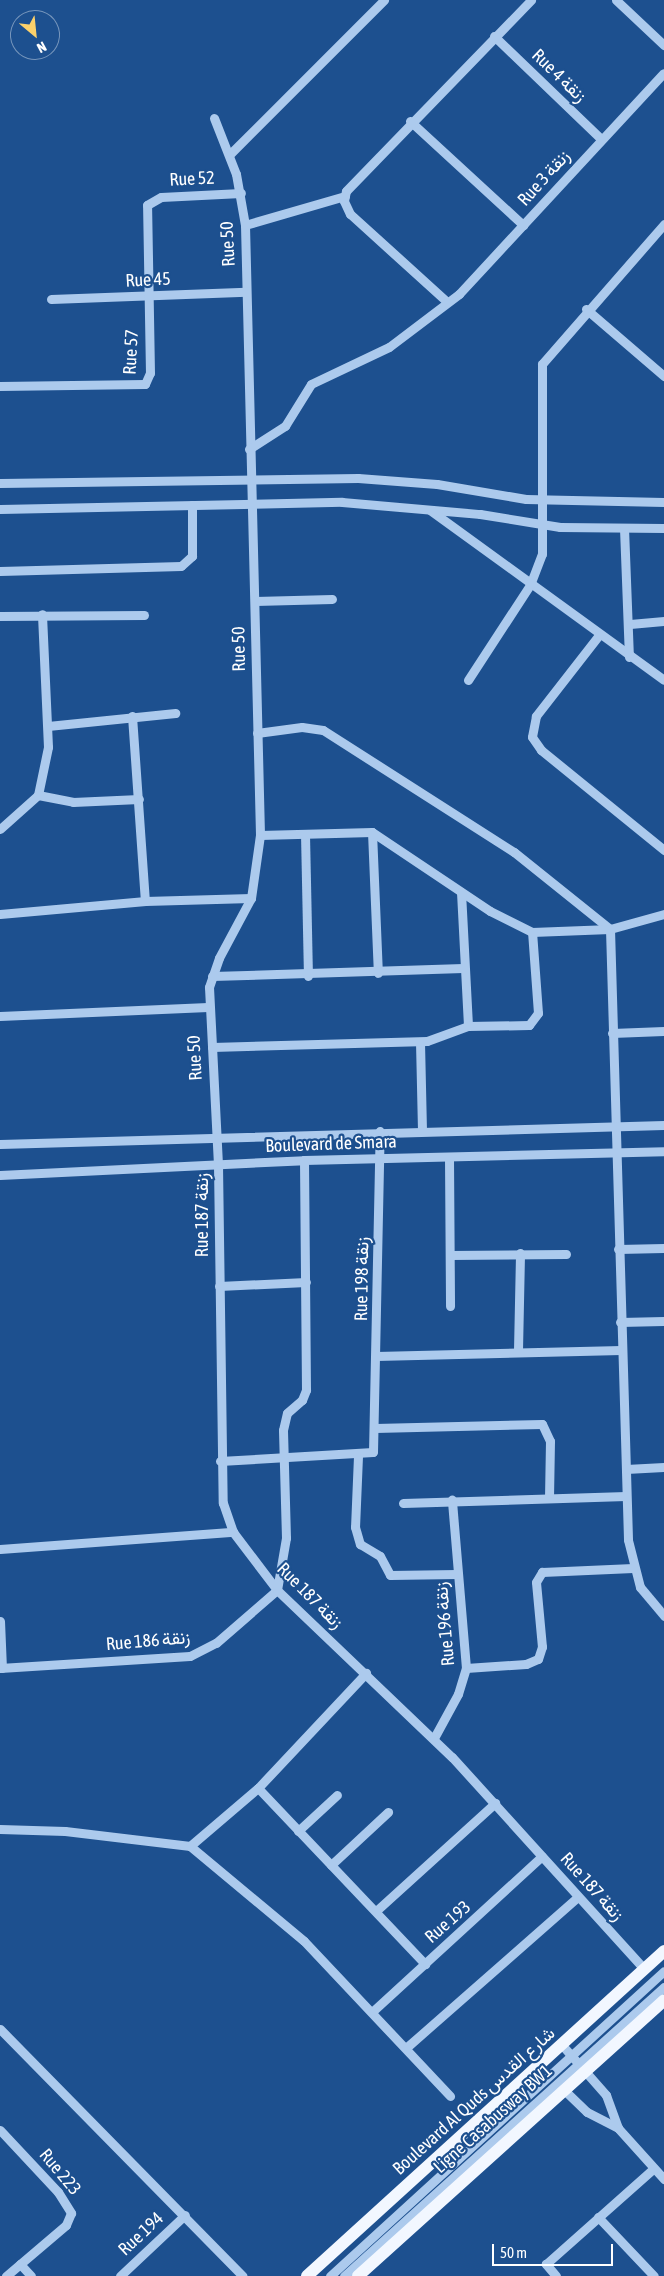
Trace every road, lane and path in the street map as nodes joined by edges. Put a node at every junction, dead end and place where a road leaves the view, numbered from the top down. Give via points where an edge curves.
1 (384, 0) edge
2 (530, 0) edge
3 (616, 0) edge
4 (494, 36) junction
5 (664, 45) edge
6 (664, 73) edge
7 (214, 118) dead end
8 (410, 121) junction
9 (601, 140) junction
10 (230, 154) junction
11 (241, 193) junction
12 (345, 196) junction
13 (146, 205) joint
14 (664, 224) edge
15 (245, 225) junction
16 (523, 225) junction
17 (246, 292) junction
18 (149, 298) junction
19 (51, 299) dead end
20 (445, 300) junction
21 (586, 309) junction
22 (662, 370) edge
23 (0, 386) edge
24 (249, 449) junction
25 (251, 478) junction
26 (0, 483) edge
27 (545, 500) junction
28 (664, 502) edge
29 (252, 503) junction
30 (192, 505) junction
31 (428, 508) junction
32 (0, 509) edge
33 (544, 526) junction
34 (624, 528) junction
35 (664, 528) edge
36 (0, 571) edge
37 (530, 585) junction
38 (332, 599) dead end
39 (255, 601) junction
40 (42, 614) junction
41 (144, 615) dead end
42 (0, 616) edge
43 (664, 621) edge
44 (630, 624) junction
45 (599, 636) junction
46 (629, 657) junction
47 (468, 680) dead end
48 (664, 680) edge
49 (175, 713) dead end
50 (132, 716) junction
51 (48, 726) junction
52 (257, 733) junction
53 (38, 795) junction
54 (139, 799) junction
55 (0, 830) edge
56 (372, 832) junction
57 (305, 834) junction
58 (260, 835) junction
59 (664, 850) edge
60 (461, 892) junction
61 (251, 898) junction
62 (145, 901) junction
63 (0, 914) edge
64 (664, 914) edge
65 (610, 929) junction
66 (532, 932) junction
67 (464, 968) junction
68 (378, 973) junction
69 (212, 976) junction
70 (308, 976) junction
71 (208, 1007) junction
72 (0, 1016) edge
73 (468, 1026) junction
74 (664, 1031) edge
75 (612, 1032) junction
76 (420, 1042) junction
77 (212, 1047) junction
78 (664, 1125) edge
79 (616, 1126) junction
80 (422, 1130) junction
81 (380, 1131) junction
82 (217, 1134) junction
83 (0, 1144) edge
84 (664, 1151) edge
85 (616, 1152) junction
86 (449, 1158) junction
87 (380, 1159) junction
88 (304, 1160) junction
89 (218, 1165) junction
90 (0, 1175) edge
91 (664, 1248) edge
92 (618, 1249) junction
93 (520, 1253) junction
94 (566, 1254) dead end
95 (450, 1255) junction
96 (306, 1282) junction
97 (218, 1286) junction
98 (450, 1306) dead end
99 (664, 1321) edge
100 (620, 1322) junction
101 (518, 1350) junction
102 (621, 1350) junction
103 (376, 1356) junction
104 (375, 1428) junction
105 (358, 1456) junction
106 (284, 1458) junction
107 (220, 1461) junction
108 (664, 1467) edge
109 (626, 1469) junction
110 (549, 1496) junction
111 (626, 1496) junction
112 (452, 1500) junction
113 (403, 1503) dead end
114 (233, 1532) junction
115 (0, 1549) edge
116 (633, 1568) junction
117 (457, 1574) junction
118 (277, 1590) junction
119 (664, 1616) edge
120 (0, 1621) edge
121 (1, 1668) edge
122 (466, 1668) junction
123 (366, 1673) junction
124 (434, 1738) junction
125 (258, 1788) junction
126 (337, 1795) dead end
127 (495, 1802) junction
128 (388, 1812) dead end
129 (0, 1829) edge
130 (298, 1830) junction
131 (190, 1846) junction
132 (542, 1856) junction
133 (331, 1865) junction
134 (578, 1897) junction
135 (376, 1911) junction
136 (664, 1951) edge
137 (425, 1964) junction
138 (644, 1969) junction
139 (664, 1971) edge
140 (664, 1986) edge
141 (664, 2000) edge
142 (373, 2012) junction
143 (0, 2029) edge
144 (562, 2044) junction
145 (407, 2047) junction
146 (571, 2055) junction
147 (541, 2064) junction
148 (583, 2067) junction
149 (550, 2074) junction
150 (561, 2087) junction
151 (450, 2096) dead end
152 (618, 2128) junction
153 (0, 2130) edge
154 (654, 2168) junction
155 (664, 2179) edge
156 (185, 2215) junction
157 (598, 2217) junction
158 (20, 2264) junction
159 (6, 2276) edge
160 (31, 2276) edge
161 (120, 2276) edge
162 (243, 2276) edge
163 (307, 2276) edge
164 (330, 2276) edge
165 (344, 2276) edge
166 (358, 2276) edge
167 (556, 2276) edge
168 (654, 2276) edge

1 - 10 street
2 - 4 street
3 - 5 street
4 - 8 street
4 - 9 street, Rue 4 زنقة
6 - 9 street, Rue 3 زنقة
7 - 10 street, Rue 50
8 - 12 street via 359,173
8 - 16 street
9 - 16 street, Rue 3 زنقة
10 - 11 street, Rue 50
11 - 13 street, Rue 52 via 161,197
11 - 15 street, Rue 50
12 - 15 street
12 - 20 street via 350,214
13 - 18 street, Rue 57
14 - 21 street
15 - 17 street, Rue 50
16 - 20 street, Rue 3 زنقة via 464,289
17 - 18 street, Rue 45
17 - 24 street, Rue 50
18 - 19 street, Rue 45
18 - 23 street, Rue 57 via 150,373 146,384
20 - 24 street, Rue 3 زنقة via 389,347 311,384 285,426
21 - 22 street
21 - 27 street via 540,369
24 - 25 street, Rue 50
25 - 26 street
25 - 27 street via 413,481
25 - 29 street, Rue 50
27 - 28 street
27 - 33 street
29 - 30 street
29 - 31 street via 386,504
29 - 39 street, Rue 50
30 - 32 street
30 - 36 street via 192,556 181,566
31 - 33 street
31 - 37 street
33 - 34 street
33 - 37 street via 540,563
34 - 35 street
34 - 44 street
37 - 45 street
37 - 47 street
38 - 39 street
39 - 52 street, Rue 50
40 - 41 street
40 - 42 street
40 - 51 street
43 - 44 street
44 - 46 street
45 - 46 street
45 - 59 street via 536,716 532,737 540,750
46 - 48 street
49 - 50 street
50 - 51 street
50 - 54 street
51 - 53 street via 46,765
52 - 58 street, Rue 50
52 - 65 street via 302,727 323,730 514,852
53 - 54 street via 73,802
53 - 55 street
54 - 62 street
56 - 57 street
56 - 60 street
56 - 68 street
57 - 58 street
57 - 70 street
58 - 61 street, Rue 50
60 - 66 street
60 - 67 street
61 - 62 street
61 - 69 street, Rue 50
62 - 63 street
64 - 65 street
65 - 66 street
65 - 75 street
66 - 73 street via 536,1022 524,1026
67 - 68 street
67 - 73 street
68 - 70 street
69 - 70 street
69 - 71 street, Rue 50
71 - 72 street
71 - 77 street, Rue 50
73 - 76 street
74 - 75 street
75 - 79 street
76 - 77 street
76 - 80 street
77 - 82 street, Rue 50
78 - 79 street, Boulevard de Smara
79 - 80 street, Boulevard de Smara
79 - 85 street
80 - 81 street, Boulevard de Smara
81 - 82 street, Boulevard de Smara
81 - 87 street, Rue 198 زنقة
82 - 83 street, Boulevard de Smara
82 - 89 street, Rue 187 زنقة
84 - 85 street, Boulevard de Smara
85 - 86 street, Boulevard de Smara
85 - 92 street
86 - 87 street, Boulevard de Smara
86 - 95 street
87 - 88 street, Boulevard de Smara
87 - 103 street, Rue 198 زنقة
88 - 89 street, Boulevard de Smara
88 - 96 street
89 - 90 street, Boulevard de Smara
89 - 97 street, Rue 187 زنقة
91 - 92 street
92 - 100 street
93 - 94 street
93 - 95 street
93 - 101 street
95 - 98 street
96 - 97 street
96 - 106 street via 306,1390 286,1417
97 - 107 street, Rue 187 زنقة
99 - 100 street
100 - 102 street
101 - 102 street
101 - 103 street
102 - 109 street
103 - 104 street, Rue 198 زنقة
104 - 105 street, Rue 198 زنقة via 374,1450 368,1455
104 - 110 street via 542,1424 550,1441
105 - 106 street
105 - 117 street via 356,1536 364,1548 380,1556 387,1572 397,1576
106 - 107 street
106 - 118 street via 286,1538
107 - 114 street, Rue 187 زنقة via 223,1503
108 - 109 street
109 - 111 street
110 - 111 street
110 - 112 street
111 - 116 street
112 - 113 street
112 - 117 street, Rue 196 زنقة
114 - 115 street
114 - 118 street, Rue 187 زنقة
116 - 119 street via 640,1587
116 - 122 street via 542,1572 536,1582 542,1647 538,1659 526,1664
117 - 122 street, Rue 196 زنقة
118 - 121 street, Rue 186 زنقة via 216,1643 190,1656
118 - 123 street, Rue 187 زنقة
120 - 121 street
122 - 124 street, Rue 196 زنقة via 458,1694
123 - 124 street, Rue 187 زنقة
123 - 125 street
124 - 127 street, Rue 187 زنقة
125 - 130 street
125 - 131 street
126 - 130 street
127 - 132 street, Rue 187 زنقة
127 - 135 street
128 - 133 street
129 - 131 street via 65,1831
130 - 133 street
131 - 142 street via 304,1941
132 - 134 street, Rue 187 زنقة
132 - 137 street, Rue 193
133 - 135 street
134 - 138 street, Rue 187 زنقة
134 - 145 street
135 - 137 street
136 - 138 main road, Boulevard Al Quds شارع القدس
137 - 142 street, Rue 193
138 - 144 main road, Boulevard Al Quds شارع القدس
139 - 146 street, Ligne Casabusway BW1
140 - 148 street
141 - 148 main road
142 - 145 street
143 - 156 street
144 - 146 street
144 - 147 main road, Boulevard Al Quds شارع القدس
145 - 151 street
146 - 148 street
146 - 149 street, Ligne Casabusway BW1
147 - 149 street
147 - 163 main road, Boulevard Al Quds شارع القدس
148 - 150 main road
148 - 152 street via 606,2095
149 - 150 street
149 - 164 street, Ligne Casabusway BW1
150 - 152 street via 587,2112
150 - 165 street, Ligne Casabusway BW1
150 - 166 main road
152 - 154 street
153 - 158 street, Rue 223 via 58,2192 71,2213 66,2224
154 - 155 street
154 - 157 street
156 - 161 street, Rue 194
156 - 162 street
157 - 167 street via 546,2264
157 - 168 street
158 - 159 street, Rue 223
158 - 160 street

